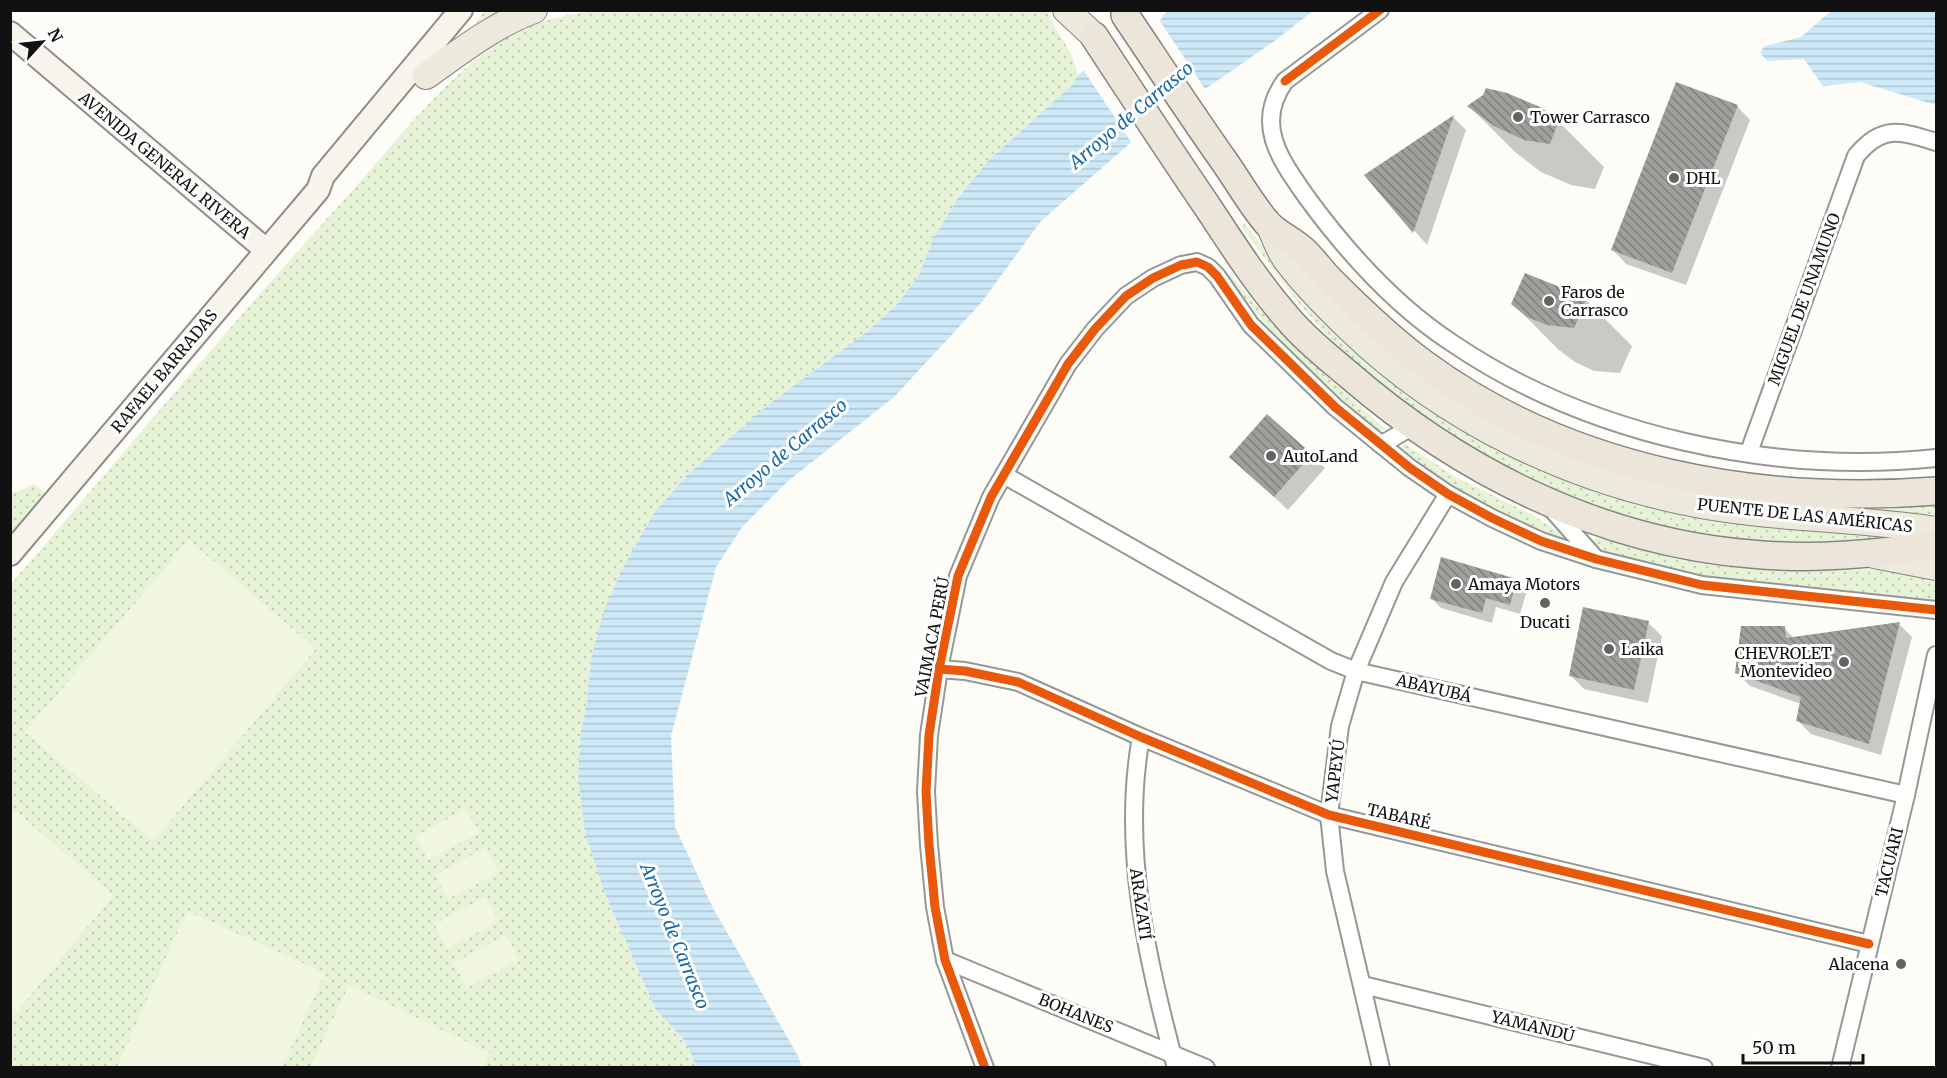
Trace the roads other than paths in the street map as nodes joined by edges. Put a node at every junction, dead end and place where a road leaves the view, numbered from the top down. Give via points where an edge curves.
1 (461, 10) edge
2 (478, 10) edge
3 (534, 10) edge
4 (1066, 10) edge
5 (1076, 10) edge
6 (1380, 10) edge
7 (1124, 13) edge
8 (10, 33) edge
9 (1094, 36) junction
10 (426, 76) junction
11 (1936, 142) edge
12 (318, 190) junction
13 (1269, 224) junction
14 (266, 250) junction
15 (1413, 426) junction
16 (1379, 443) junction
17 (1749, 453) junction
18 (1936, 458) edge
19 (1900, 462) junction
20 (1004, 475) junction
21 (1936, 491) edge
22 (1448, 494) junction
23 (1904, 494) junction
24 (1545, 501) junction
25 (1936, 530) edge
26 (1936, 545) edge
27 (10, 554) edge
28 (1871, 554) junction
29 (1596, 559) junction
30 (1936, 567) edge
31 (1936, 610) edge
32 (1936, 655) edge
33 (939, 669) junction
34 (1356, 671) junction
35 (1141, 737) junction
36 (1906, 795) junction
37 (1329, 815) junction
38 (1869, 944) junction
39 (945, 960) junction
40 (1363, 985) junction
41 (1174, 1060) edge
42 (985, 1068) edge
43 (1206, 1068) edge
44 (1381, 1068) edge
45 (1704, 1068) edge
46 (1840, 1068) edge

1 - 12 main road, RAFAEL BARRADAS via 323,176
2 - 10 main road, RAFAEL BARRADAS
3 - 10 main road via 485,33
4 - 9 main road
5 - 9 main road
6 - 17 street via 1285,81 1272,106 1274,144 1283,164 1347,248 1383,286 1450,342 1492,369 1614,423 1682,442
7 - 13 highway
8 - 14 main road, AVENIDA GENERAL RIVERA
9 - 15 highway via 1242,258 1292,323 1379,401
10 - 12 main road, RAFAEL BARRADAS via 332,185
11 - 17 street, MIGUEL DE UNAMUNO via 1893,132 1870,141 1856,156
12 - 14 main road, RAFAEL BARRADAS
13 - 23 highway via 1304,251 1394,341 1490,405 1542,432 1619,459 1704,480 1770,491
13 - 25 main road, PUENTE DE LAS AMÉRICAS via 1286,259 1365,343 1467,419 1535,454 1594,477 1702,505
14 - 27 main road, RAFAEL BARRADAS
15 - 16 street
15 - 24 highway via 1469,463
16 - 20 street, VAIMACA PERÚ via 1293,367 1251,325 1217,276 1197,262 1153,278 1126,296 1095,329 1068,364
16 - 22 street
17 - 19 street via 1809,460
18 - 19 street
19 - 23 street
20 - 33 street, VAIMACA PERÚ via 958,576
20 - 34 street, ABAYUBÁ via 1331,661
21 - 23 highway
22 - 29 street via 1541,541
22 - 34 street, YAPEYÚ via 1394,582
24 - 28 highway via 1592,520 1708,549 1790,556
24 - 29 street
26 - 28 highway
28 - 30 main road
29 - 31 street via 1702,585
32 - 36 street, TACUARI
33 - 35 street, TABARÉ via 1018,682
33 - 39 street, VAIMACA PERÚ via 929,735 926,792 934,896
34 - 36 street, ABAYUBÁ
34 - 37 street, YAPEYÚ via 1341,726
35 - 37 street, TABARÉ
35 - 41 street, ARAZATÍ via 1135,771 1136,877 1144,931
36 - 38 street, TACUARI
37 - 38 street, TABARÉ
37 - 40 street, YAPEYÚ via 1337,880
38 - 46 street, TACUARI
39 - 41 street, BOHANES
39 - 42 street, VAIMACA PERÚ
40 - 44 street, YAPEYÚ
40 - 45 street, YAMANDÚ
41 - 43 street, BOHANES

